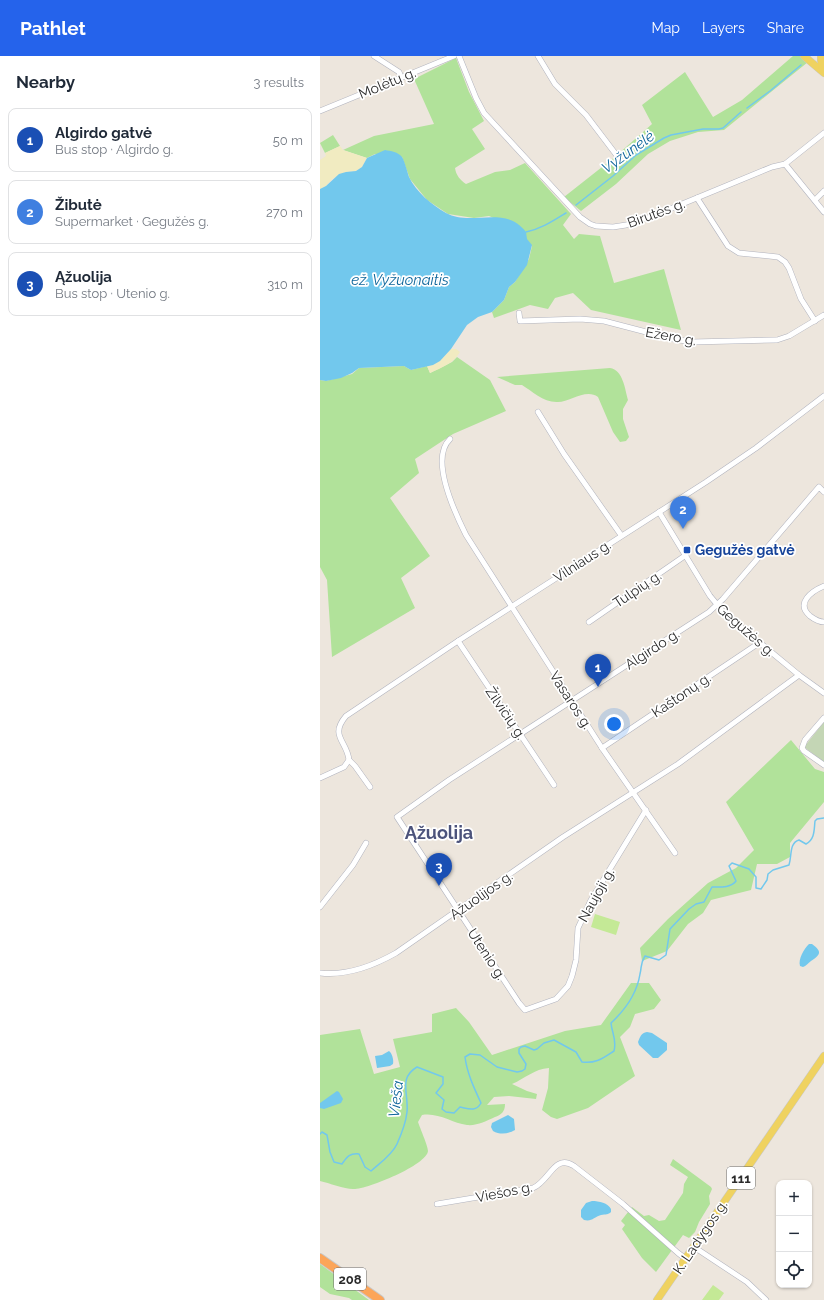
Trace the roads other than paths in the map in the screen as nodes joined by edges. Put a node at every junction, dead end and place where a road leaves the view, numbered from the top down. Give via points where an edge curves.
1 (374, 56) edge
2 (454, 56) edge
3 (460, 56) edge
4 (538, 56) edge
5 (804, 56) edge
6 (821, 56) edge
7 (811, 59) edge
8 (823, 72) edge
9 (401, 77) junction
10 (320, 111) edge
11 (824, 133) edge
12 (621, 161) dead end
13 (784, 164) junction
14 (824, 191) edge
15 (697, 198) junction
16 (815, 200) junction
17 (824, 212) edge
18 (519, 313) dead end
19 (824, 315) edge
20 (816, 321) junction
21 (824, 396) edge
22 (538, 412) dead end
23 (450, 439) dead end
24 (824, 492) edge
25 (659, 512) junction
26 (621, 535) junction
27 (686, 556) junction
28 (824, 586) edge
29 (716, 605) junction
30 (512, 606) junction
31 (589, 622) dead end
32 (824, 622) edge
33 (458, 641) junction
34 (759, 643) junction
35 (799, 675) junction
36 (824, 693) edge
37 (572, 701) junction
38 (824, 718) edge
39 (520, 734) junction
40 (602, 748) junction
41 (349, 760) junction
42 (824, 765) edge
43 (320, 778) edge
44 (554, 786) dead end
45 (370, 787) dead end
46 (633, 792) junction
47 (646, 810) junction
48 (396, 817) joint
49 (366, 843) dead end
50 (675, 853) dead end
51 (320, 907) edge
52 (458, 910) junction
53 (320, 973) edge
54 (525, 1010) joint
55 (824, 1056) edge
56 (437, 1204) dead end
57 (694, 1247) junction
58 (320, 1258) edge
59 (686, 1258) junction
60 (380, 1300) edge
61 (657, 1300) edge
62 (766, 1300) edge

1 - 9 street via 399,72
2 - 9 street, Molėtų g.
3 - 15 street, Birutės g. via 484,113 584,221 604,227 626,225
4 - 12 street via 555,84 586,115
5 - 7 main road
6 - 8 main road
7 - 8 main road
9 - 10 street, Molėtų g.
11 - 13 street, Birutės g.
13 - 15 street, Birutės g.
13 - 16 street
14 - 16 street
15 - 20 street via 728,246 738,253 778,257 785,262 801,298
16 - 17 street
18 - 20 street, Ežero g. via 520,321 604,321 692,342 777,340 790,336
19 - 20 street, Ežero g.
21 - 25 street, Vilniaus g. via 744,456
22 - 26 street
23 - 30 street, Vasaros g. via 443,449 442,473 456,515
24 - 29 street, Algirdo g. via 819,487
25 - 26 street, Vilniaus g.
25 - 27 street, Gegužės g.
26 - 30 street, Vilniaus g.
27 - 29 street, Gegužės g.
27 - 31 street, Tulpių g.
28 - 32 street via 807,597 803,606 815,620
29 - 34 street, Gegužės g.
29 - 37 street, Algirdo g.
30 - 33 street, Vilniaus g.
30 - 37 street, Vasaros g.
33 - 39 street, Žilvičių g.
33 - 41 street, Vilniaus g. via 351,712 340,725 338,734
34 - 35 street, Gegužės g.
34 - 40 street, Kaštonų g.
35 - 36 street, Gegužės g.
35 - 46 street via 678,764
37 - 39 street, Algirdo g.
37 - 40 street, Vasaros g.
38 - 42 street via 802,748
39 - 44 street, Žilvičių g.
39 - 48 street, Algirdo g.
40 - 46 street, Vasaros g.
41 - 43 street via 344,767
41 - 45 street
46 - 47 street, Vasaros g.
46 - 52 street, Ąžuolijos g.
47 - 50 street, Vasaros g.
47 - 54 street, Naujoji g. via 591,900 578,928 576,960 568,986 556,999
48 - 52 street, Utenio g.
49 - 51 street via 353,865
52 - 53 street, Ąžuolijos g. via 385,960 368,967 337,973
52 - 54 street, Utenio g.
55 - 57 main road, K. Ladygos g. / 111
56 - 59 street, Viešos g. via 534,1188 542,1183 560,1162 568,1163 623,1204
57 - 59 main road, K. Ladygos g. / 111
57 - 62 street via 747,1282
58 - 60 highway, 208
59 - 61 main road, K. Ladygos g. / 111

